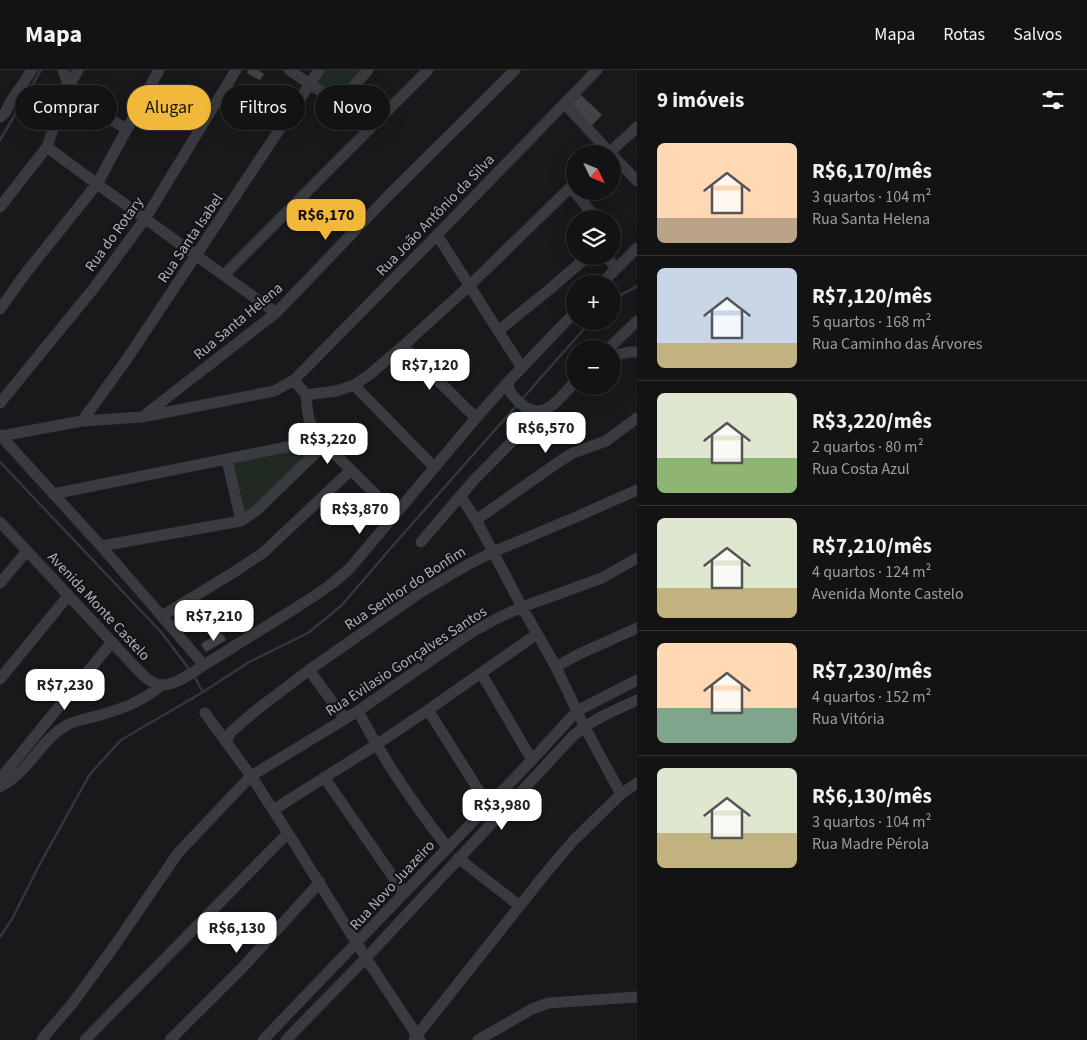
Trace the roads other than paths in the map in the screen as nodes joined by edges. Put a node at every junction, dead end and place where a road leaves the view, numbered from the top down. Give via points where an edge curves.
1 (32, 70) edge
2 (64, 70) edge
3 (78, 70) edge
4 (158, 70) edge
5 (236, 70) edge
6 (289, 70) edge
7 (320, 70) edge
8 (368, 70) edge
9 (428, 70) edge
10 (597, 70) edge
11 (513, 71) edge
12 (309, 84) junction
13 (66, 85) edge
14 (70, 85) edge
15 (150, 85) edge
16 (354, 85) edge
17 (315, 88) edge
18 (565, 104) junction
19 (390, 109) edge
20 (0, 117) edge
21 (117, 123) edge
22 (637, 127) edge
23 (127, 129) joint
24 (53, 130) edge
25 (369, 130) edge
26 (602, 145) edge
27 (619, 145) edge
28 (47, 147) junction
29 (621, 165) edge
30 (637, 181) edge
31 (97, 184) junction
32 (566, 192) edge
33 (0, 207) edge
34 (145, 219) junction
35 (437, 235) junction
36 (637, 248) edge
37 (196, 256) junction
38 (578, 265) edge
39 (614, 265) edge
40 (616, 268) junction
41 (224, 275) junction
42 (609, 275) edge
43 (469, 286) junction
44 (0, 309) edge
45 (276, 312) junction
46 (637, 321) edge
47 (566, 322) edge
48 (498, 331) junction
49 (617, 340) edge
50 (403, 346) junction
51 (637, 352) edge
52 (621, 354) edge
53 (522, 368) junction
54 (294, 380) junction
55 (508, 382) junction
56 (354, 385) junction
57 (566, 391) edge
58 (306, 394) junction
59 (513, 396) junction
60 (494, 397) junction
61 (0, 403) edge
62 (542, 411) junction
63 (142, 417) junction
64 (476, 418) junction
65 (637, 418) edge
66 (82, 421) junction
67 (1, 435) edge
68 (323, 442) junction
69 (227, 460) junction
70 (434, 467) junction
71 (351, 470) junction
72 (637, 490) edge
73 (53, 494) junction
74 (460, 498) junction
75 (395, 514) junction
76 (476, 520) junction
77 (241, 521) junction
78 (0, 522) edge
79 (421, 542) dead end
80 (101, 546) junction
81 (26, 551) junction
82 (493, 552) junction
83 (637, 558) edge
84 (0, 583) edge
85 (68, 596) junction
86 (522, 607) junction
87 (162, 616) junction
88 (637, 628) edge
89 (537, 634) junction
90 (112, 642) junction
91 (556, 666) junction
92 (196, 670) junction
93 (309, 670) junction
94 (481, 673) junction
95 (0, 680) edge
96 (637, 680) edge
97 (162, 685) junction
98 (637, 700) edge
99 (202, 710) road end
100 (428, 710) junction
101 (358, 711) junction
102 (577, 711) junction
103 (345, 719) junction
104 (584, 726) junction
105 (226, 741) junction
106 (376, 745) junction
107 (532, 760) junction
108 (251, 776) junction
109 (324, 778) junction
110 (0, 779) edge
111 (637, 783) edge
112 (0, 788) edge
113 (621, 794) junction
114 (488, 805) junction
115 (273, 810) junction
116 (288, 833) junction
117 (448, 848) junction
118 (458, 858) junction
119 (320, 882) junction
120 (404, 893) junction
121 (520, 906) junction
122 (357, 943) junction
123 (366, 958) junction
124 (637, 997) edge
125 (417, 1039) edge
126 (42, 1040) edge
127 (85, 1040) edge
128 (170, 1040) edge
129 (263, 1040) edge
130 (286, 1040) edge
131 (478, 1040) edge

1 - 20 street
2 - 13 street
3 - 14 street
4 - 15 street
5 - 34 street, Rua do Rotary
6 - 12 street
7 - 12 street, Rua Santa Isabel
8 - 16 street
9 - 19 street
10 - 18 street, Rua João Antônio da Silva
11 - 45 street, Rua Santa Helena
12 - 17 street
12 - 37 street, Rua Santa Isabel
18 - 26 street
18 - 35 street, Rua João Antônio da Silva
21 - 23 street
22 - 27 street
23 - 31 street
24 - 28 street
25 - 41 street
28 - 31 street
28 - 33 street
29 - 30 street
31 - 34 street
31 - 44 street
32 - 43 street
34 - 37 street
34 - 61 street, Rua do Rotary via 94,288
35 - 43 street
35 - 54 street, Rua João Antônio da Silva
36 - 40 street
37 - 41 street
37 - 66 street, Rua Santa Isabel
38 - 48 street
39 - 40 street
40 - 42 street
41 - 45 street
43 - 48 street
43 - 50 street
45 - 63 street, Rua Santa Helena
46 - 49 street
47 - 53 street
48 - 53 street
50 - 56 street
50 - 64 street
51 - 52 street
53 - 55 street
54 - 58 street
54 - 63 street, Rua João Antônio da Silva via 274,391
55 - 59 street
55 - 60 street
56 - 58 street via 336,391
56 - 70 street
57 - 62 street
58 - 68 street via 309,421
59 - 60 street via 504,393
59 - 62 street via 526,408
60 - 64 street
62 - 74 street
63 - 66 street, Rua João Antônio da Silva
64 - 70 street
65 - 76 street via 606,441 560,460
66 - 67 street, Rua João Antônio da Silva
67 - 73 street
68 - 69 street
68 - 71 street
68 - 77 street via 256,511
69 - 73 street
69 - 77 street
70 - 75 street
71 - 75 street
71 - 87 street via 264,552
72 - 82 street, Rua Senhor do Bonfim
73 - 80 street
74 - 76 street
74 - 79 street
75 - 92 street via 340,578
76 - 82 street
77 - 80 street
78 - 81 street, Avenida Monte Castelo
80 - 87 street
81 - 84 street
81 - 85 street, Avenida Monte Castelo
82 - 86 street
82 - 93 street, Rua Senhor do Bonfim via 421,592
83 - 86 street, Rua Evilasio Gonçalves Santos via 602,578
85 - 90 street, Avenida Monte Castelo
85 - 95 street
86 - 89 street
86 - 101 street, Rua Evilasio Gonçalves Santos via 472,632
87 - 92 street
88 - 91 street
89 - 91 street
89 - 94 street
90 - 97 street, Avenida Monte Castelo via 137,670 150,681
90 - 110 street
91 - 102 street
92 - 97 street
93 - 103 street
93 - 105 street, Rua Senhor do Bonfim via 254,712
94 - 100 street
94 - 107 street
96 - 102 street, Rua Novo Juazeiro
97 - 112 street via 145,698 59,730 23,770
98 - 104 street, Rua Novo Juazeiro
99 - 105 street
100 - 106 street
100 - 114 street
101 - 103 street, Rua Evilasio Gonçalves Santos
101 - 106 street
102 - 104 street
102 - 107 street, Rua Novo Juazeiro
103 - 108 street, Rua Evilasio Gonçalves Santos
104 - 113 street
104 - 118 street, Rua Novo Juazeiro
105 - 108 street
106 - 109 street
106 - 117 street
107 - 114 street, Rua Novo Juazeiro
108 - 115 street
108 - 126 street, Rua Evilasio Gonçalves Santos via 178,853 113,948
109 - 115 street
109 - 120 street
111 - 113 street
113 - 121 street via 574,841
114 - 117 street, Rua Novo Juazeiro
115 - 116 street
116 - 119 street
116 - 127 street
117 - 120 street, Rua Novo Juazeiro
118 - 121 street
118 - 123 street, Rua Novo Juazeiro
119 - 122 street
119 - 128 street via 244,966
120 - 122 street, Rua Novo Juazeiro
121 - 125 street
122 - 123 street
122 - 129 street, Rua Novo Juazeiro
123 - 125 street
123 - 130 street, Rua Novo Juazeiro
124 - 131 street via 548,1003

